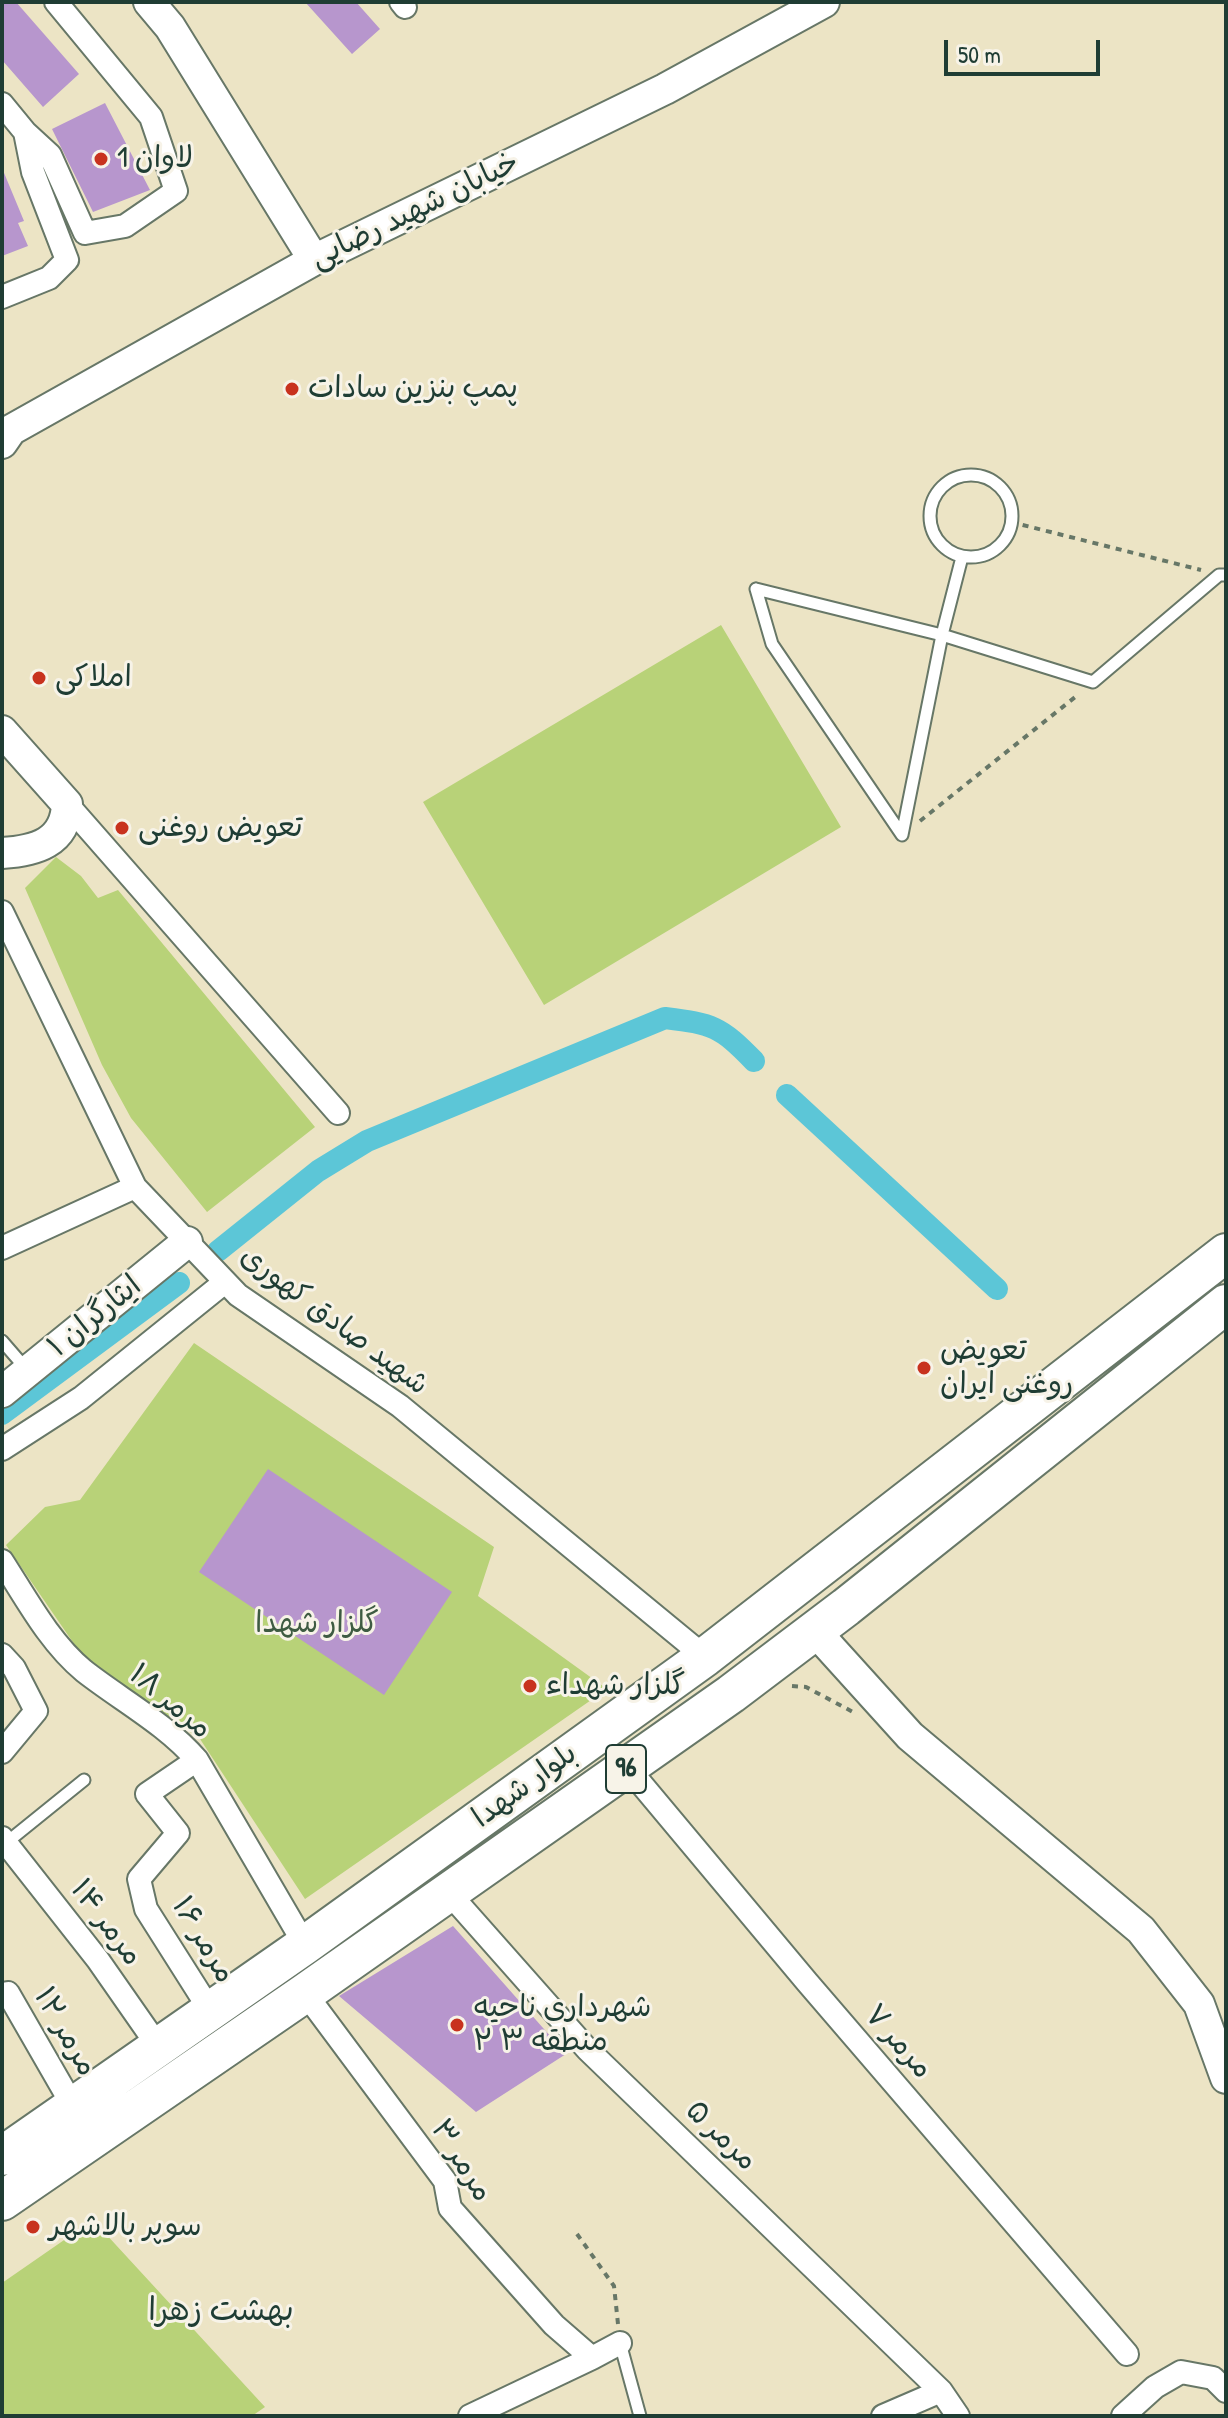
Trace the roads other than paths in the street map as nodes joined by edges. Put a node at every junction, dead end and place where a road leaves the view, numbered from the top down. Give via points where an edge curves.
1 (56, 2) edge
2 (149, 2) edge
3 (824, 2) edge
4 (2, 104) edge
5 (25, 132) junction
6 (314, 260) junction
7 (2, 297) edge
8 (5, 434) edge
9 (962, 557) junction
10 (1223, 575) edge
11 (942, 635) junction
12 (2, 731) edge
13 (67, 804) junction
14 (2, 853) edge
15 (2, 912) edge
16 (338, 1113) dead end
17 (135, 1187) junction
18 (187, 1242) junction
19 (2, 1248) edge
20 (1226, 1253) edge
21 (225, 1282) junction
22 (1226, 1304) edge
23 (2, 1341) edge
24 (28, 1371) junction
25 (2, 1392) edge
26 (2, 1449) edge
27 (2, 1561) edge
28 (815, 1631) junction
29 (2, 1655) edge
30 (705, 1657) junction
31 (2, 1752) edge
32 (197, 1760) junction
33 (628, 1768) junction
34 (84, 1780) dead end
35 (4, 1840) edge
36 (448, 1892) junction
37 (305, 1945) junction
38 (305, 1993) junction
39 (2, 1994) edge
40 (210, 2010) junction
41 (158, 2046) junction
42 (1226, 2078) edge
43 (73, 2106) junction
44 (2, 2156) edge
45 (2, 2201) edge
46 (620, 2343) joint
47 (1127, 2354) dead end
48 (592, 2358) junction
49 (941, 2391) junction
50 (1226, 2391) edge
51 (475, 2415) edge
52 (640, 2416) edge
53 (883, 2416) edge
54 (958, 2416) edge
55 (1123, 2416) edge

1 - 5 street via 151,117 176,191 125,226 85,233 50,155
2 - 6 street via 170,27
3 - 6 street, خیابان شهید رضایی via 665,89
4 - 5 street
5 - 7 street via 33,172 67,260 49,278
6 - 8 street, خیابان شهید رضایی
9 - 9 lane via 939,542 930,517 932,504 948,482 973,475 987,478 1006,496 1011,509 1008,535 988,554
9 - 11 lane
10 - 11 lane via 1093,682
11 - 11 lane via 756,589 772,644 902,835
12 - 13 street
13 - 14 street via 62,829 49,843
13 - 16 street
15 - 17 street, شهید صادق کهوری
17 - 18 street, شهید صادق کهوری
17 - 19 street
18 - 21 street, شهید صادق کهوری
18 - 24 street, ایثارگران ۱
20 - 30 highway, بلوار شهدا / 96
21 - 26 street via 81,1398
21 - 30 street, شهید صادق کهوری via 400,1406
22 - 28 highway, بلوار شهدا / 96
23 - 24 lane
24 - 25 street, ایثارگران ۱
27 - 32 street, مرمر ۱۸ via 46,1629 81,1668 183,1743
28 - 33 highway, بلوار شهدا / 96
28 - 42 street via 910,1736 1141,1930 1199,2004
29 - 31 street via 36,1711
30 - 37 highway, بلوار شهدا / 96
32 - 37 street, مرمر ۱۸
32 - 40 street, مرمر ۱۶ via 147,1794 178,1833 139,1879 146,1909
33 - 36 highway, بلوار شهدا / 96
33 - 47 street, مرمر ۷
34 - 35 lane
35 - 41 street, مرمر ۱۴
36 - 38 highway, بلوار شهدا / 96
36 - 49 street, مرمر ۵ via 587,2049
37 - 40 highway, بلوار شهدا / 96
38 - 45 highway, بلوار شهدا / 96
38 - 48 street, مرمر ۳ via 445,2181 450,2208 554,2325
39 - 43 street, مرمر ۱۲ via 8,1993
40 - 41 highway, بلوار شهدا / 96
41 - 43 highway, بلوار شهدا / 96
43 - 44 highway, بلوار شهدا / 96
46 - 48 street
46 - 52 lane
48 - 51 street
49 - 53 street
49 - 54 street, مرمر ۵
50 - 55 street via 1213,2378 1181,2372

